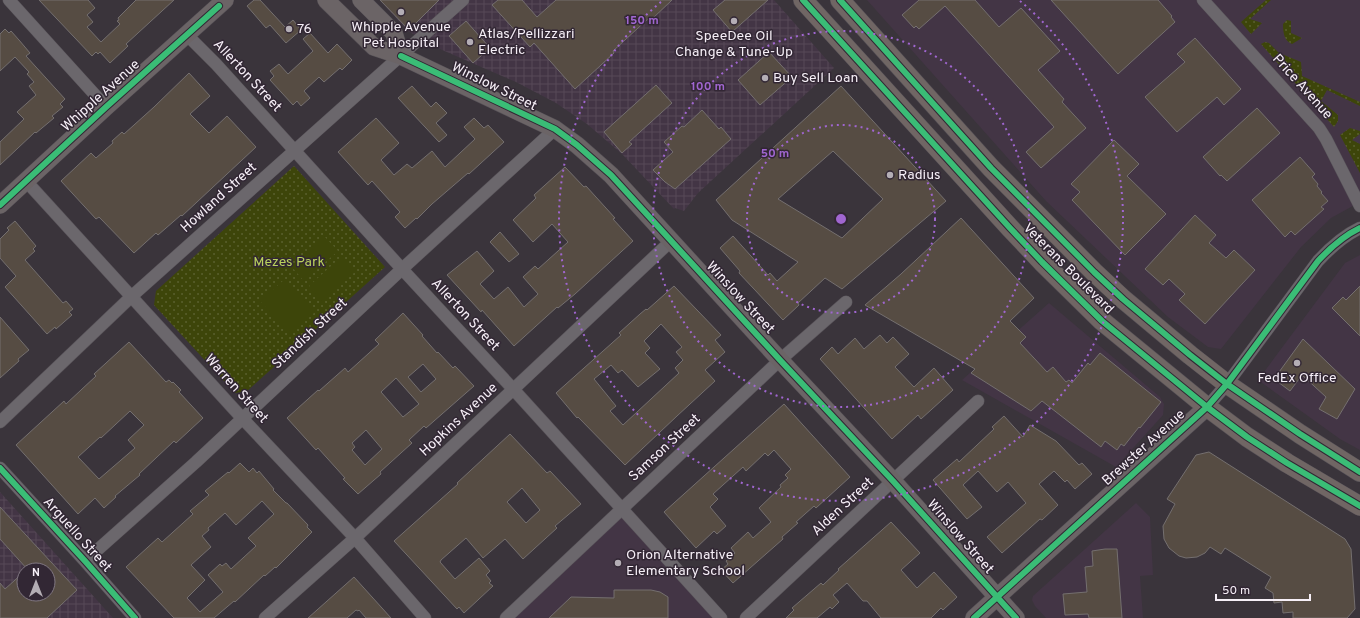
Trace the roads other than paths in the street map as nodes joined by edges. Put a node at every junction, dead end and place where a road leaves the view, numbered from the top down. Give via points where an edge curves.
1 (8, 0) edge
2 (225, 0) edge
3 (326, 0) edge
4 (361, 0) edge
5 (463, 0) edge
6 (803, 0) edge
7 (840, 0) edge
8 (1203, 0) edge
9 (187, 35) junction
10 (401, 56) junction
11 (861, 64) junction
12 (106, 107) junction
13 (948, 120) junction
14 (555, 129) junction
15 (295, 150) junction
16 (26, 181) junction
17 (0, 205) edge
18 (1360, 206) edge
19 (1360, 228) edge
20 (672, 241) junction
21 (402, 269) junction
22 (132, 296) junction
23 (846, 302) dead end
24 (780, 360) junction
25 (1227, 384) junction
26 (514, 390) junction
27 (978, 401) dead end
28 (1207, 407) junction
29 (242, 418) junction
30 (0, 422) edge
31 (0, 468) edge
32 (1360, 472) edge
33 (894, 480) junction
34 (1360, 506) edge
35 (622, 509) junction
36 (355, 538) junction
37 (85, 561) junction
38 (997, 597) junction
39 (135, 618) edge
40 (265, 618) edge
41 (425, 618) edge
42 (506, 618) edge
43 (720, 618) edge
44 (746, 618) edge
45 (974, 618) edge
46 (1016, 618) edge

1 - 12 street
2 - 9 street, Whipple Avenue
3 - 10 street, Winslow Street via 374,47
4 - 10 street via 394,33
5 - 10 street, Howland Street
6 - 11 main road, Veterans Boulevard
7 - 13 main road, Veterans Boulevard
8 - 18 street, Price Avenue via 1319,128
9 - 12 street, Whipple Avenue
9 - 15 street, Allerton Street
10 - 14 street, Winslow Street
10 - 15 street, Howland Street
11 - 13 main road via 878,73 917,110 932,118
11 - 28 main road, Veterans Boulevard via 1042,262 1102,321
12 - 16 street, Whipple Avenue
13 - 25 main road, Veterans Boulevard via 991,168 1094,272 1153,325
14 - 20 street, Winslow Street via 611,175
14 - 21 street, Standish Street
15 - 21 street, Allerton Street
15 - 22 street, Howland Street
16 - 17 street, Whipple Avenue
16 - 22 street, Warren Street
19 - 25 street, Brewster Avenue via 1347,234 1318,261
20 - 24 street, Winslow Street
20 - 26 street, Hopkins Avenue
21 - 26 street, Allerton Street
21 - 29 street, Standish Street
22 - 29 street, Warren Street
22 - 30 street, Howland Street
23 - 24 street, Samson Street
24 - 33 street, Winslow Street
24 - 35 street, Samson Street
25 - 28 street, Brewster Avenue
25 - 32 main road, Veterans Boulevard
26 - 35 street, Allerton Street
26 - 36 street, Hopkins Avenue
27 - 33 street, Alden Street
28 - 34 main road, Veterans Boulevard via 1287,463
28 - 38 street, Brewster Avenue
29 - 36 street, Warren Street
29 - 37 street, Standish Street
31 - 37 street, Arguello Street
33 - 38 street, Winslow Street
33 - 44 street, Alden Street
35 - 42 street, Samson Street
35 - 43 street, Allerton Street
36 - 40 street, Hopkins Avenue
36 - 41 street, Warren Street
37 - 39 street, Arguello Street
38 - 45 street, Brewster Avenue
38 - 46 street, Winslow Street

